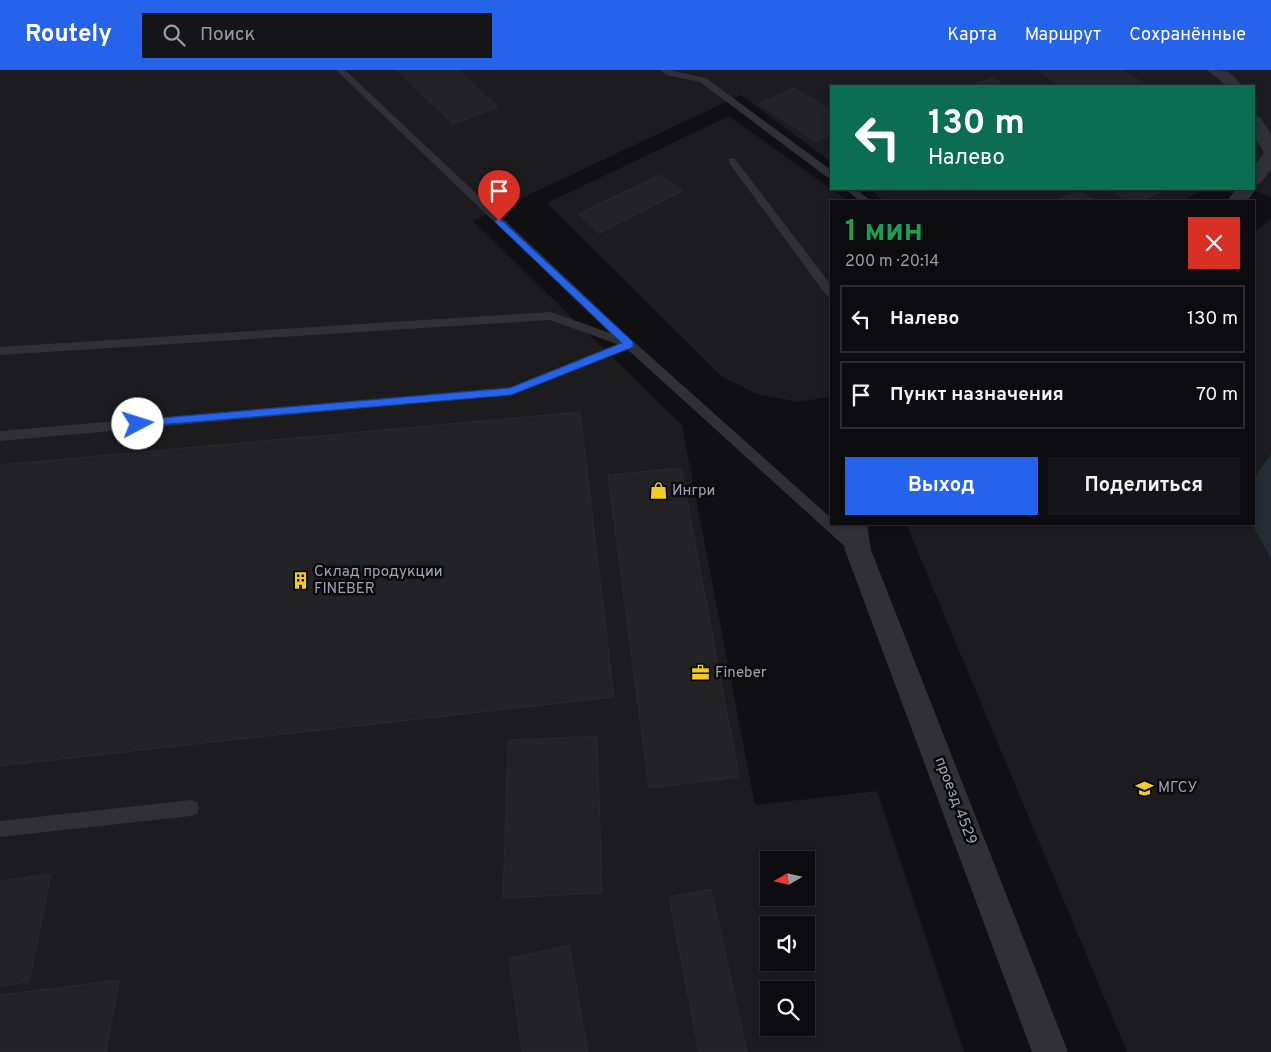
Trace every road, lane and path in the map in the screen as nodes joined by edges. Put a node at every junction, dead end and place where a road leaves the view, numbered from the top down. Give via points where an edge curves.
1 (340, 70) edge
2 (664, 70) edge
3 (1215, 70) edge
4 (1232, 85) edge
5 (1271, 156) edge
6 (732, 161) dead end
7 (830, 174) edge
8 (1255, 178) edge
9 (851, 190) edge
10 (865, 200) edge
11 (830, 292) edge
12 (629, 344) junction
13 (0, 351) edge
14 (0, 436) edge
15 (830, 515) edge
16 (842, 525) edge
17 (856, 537) edge
18 (191, 808) dead end
19 (0, 828) edge
20 (1050, 1052) edge

1 - 12 lane
2 - 7 lane via 669,74 704,80
3 - 4 street via 1227,77
5 - 8 street
6 - 11 lane
9 - 10 lane
12 - 13 lane via 550,316
12 - 14 lane via 511,391
12 - 15 lane
16 - 17 lane
17 - 20 street, проезд 4529
18 - 19 lane

